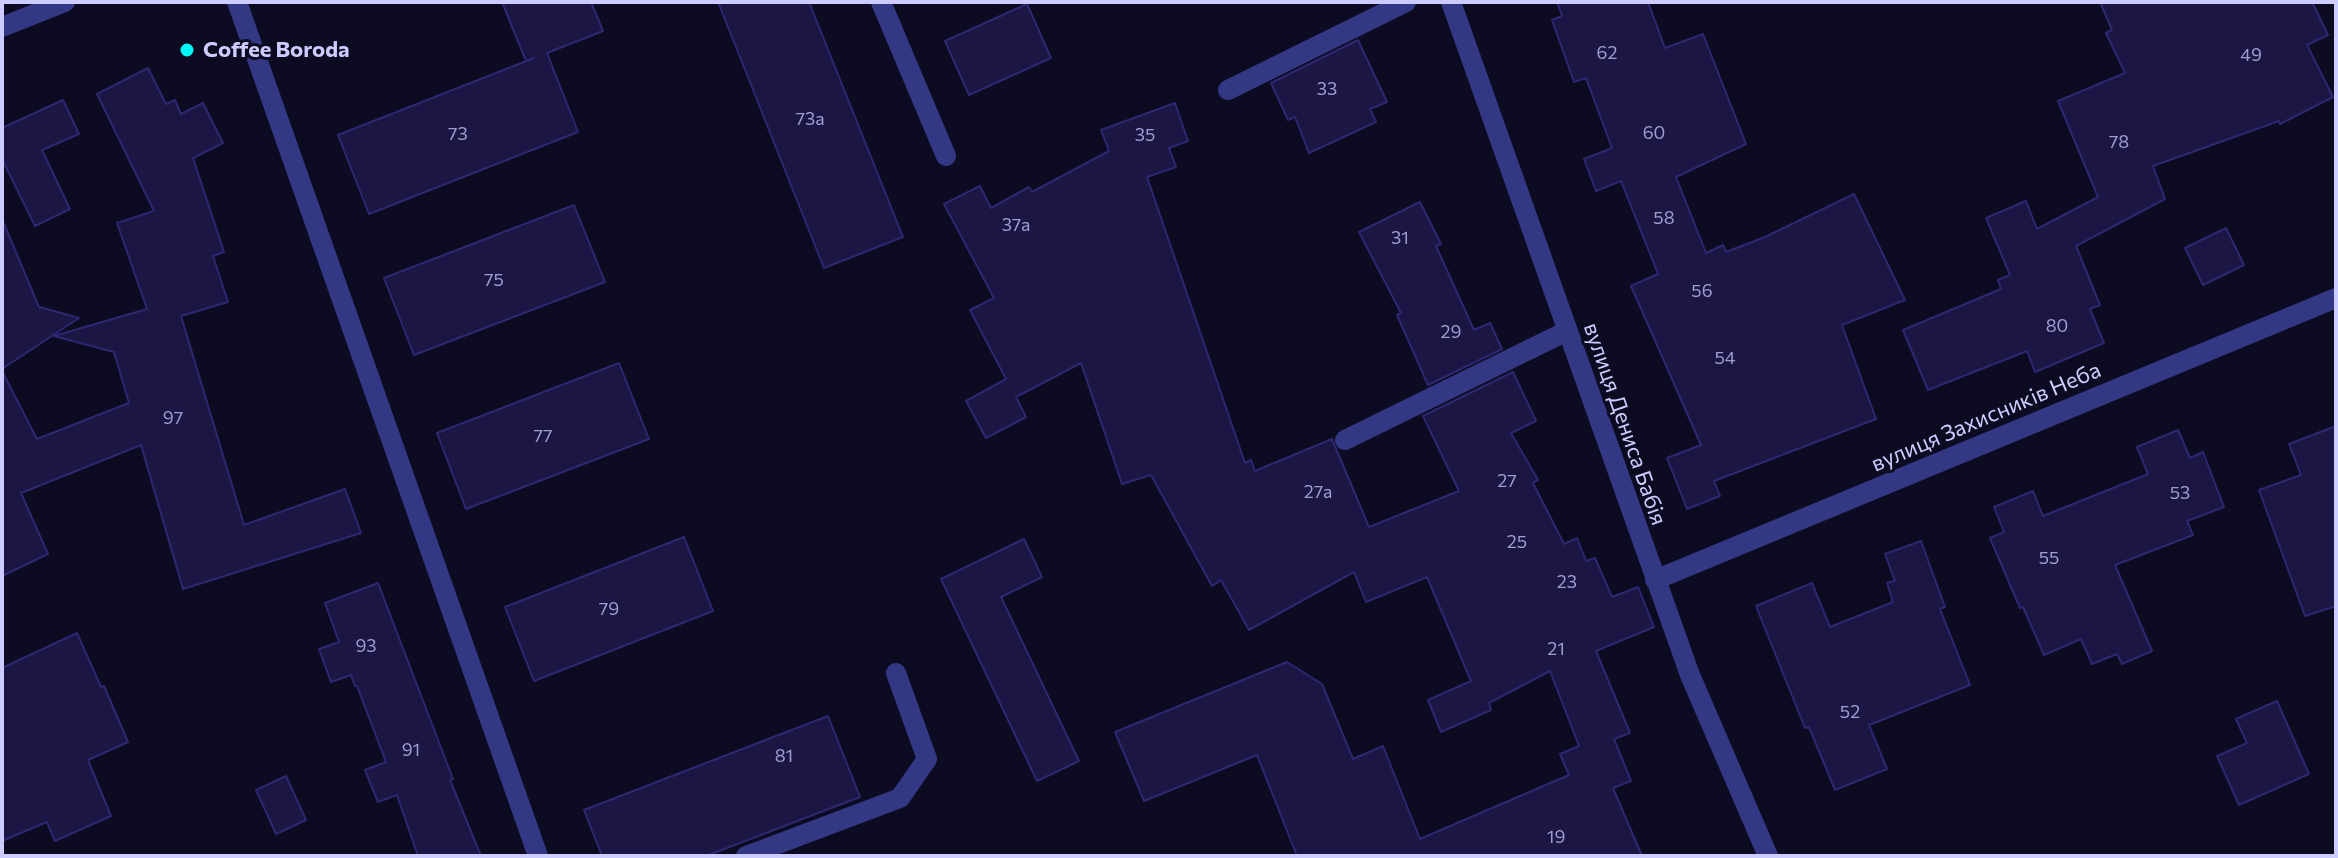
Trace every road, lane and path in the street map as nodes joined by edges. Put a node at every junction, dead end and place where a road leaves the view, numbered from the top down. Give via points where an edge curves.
1 (65, 2) edge
2 (237, 2) edge
3 (881, 2) edge
4 (1406, 2) edge
5 (1451, 2) edge
6 (2, 27) edge
7 (1228, 90) dead end
8 (946, 156) dead end
9 (2336, 298) edge
10 (1567, 331) junction
11 (1345, 440) dead end
12 (1655, 580) junction
13 (896, 673) dead end
14 (538, 856) edge
15 (746, 856) edge
16 (1768, 856) edge

1 - 6 street
2 - 14 street
3 - 8 street
4 - 7 street
5 - 10 street, вулиця Дениса Бабія
9 - 12 street, вулиця Захисників Неба
10 - 11 street
10 - 12 street, вулиця Дениса Бабія
12 - 16 street, вулиця Дениса Бабія
13 - 15 street via 927,759 900,798

